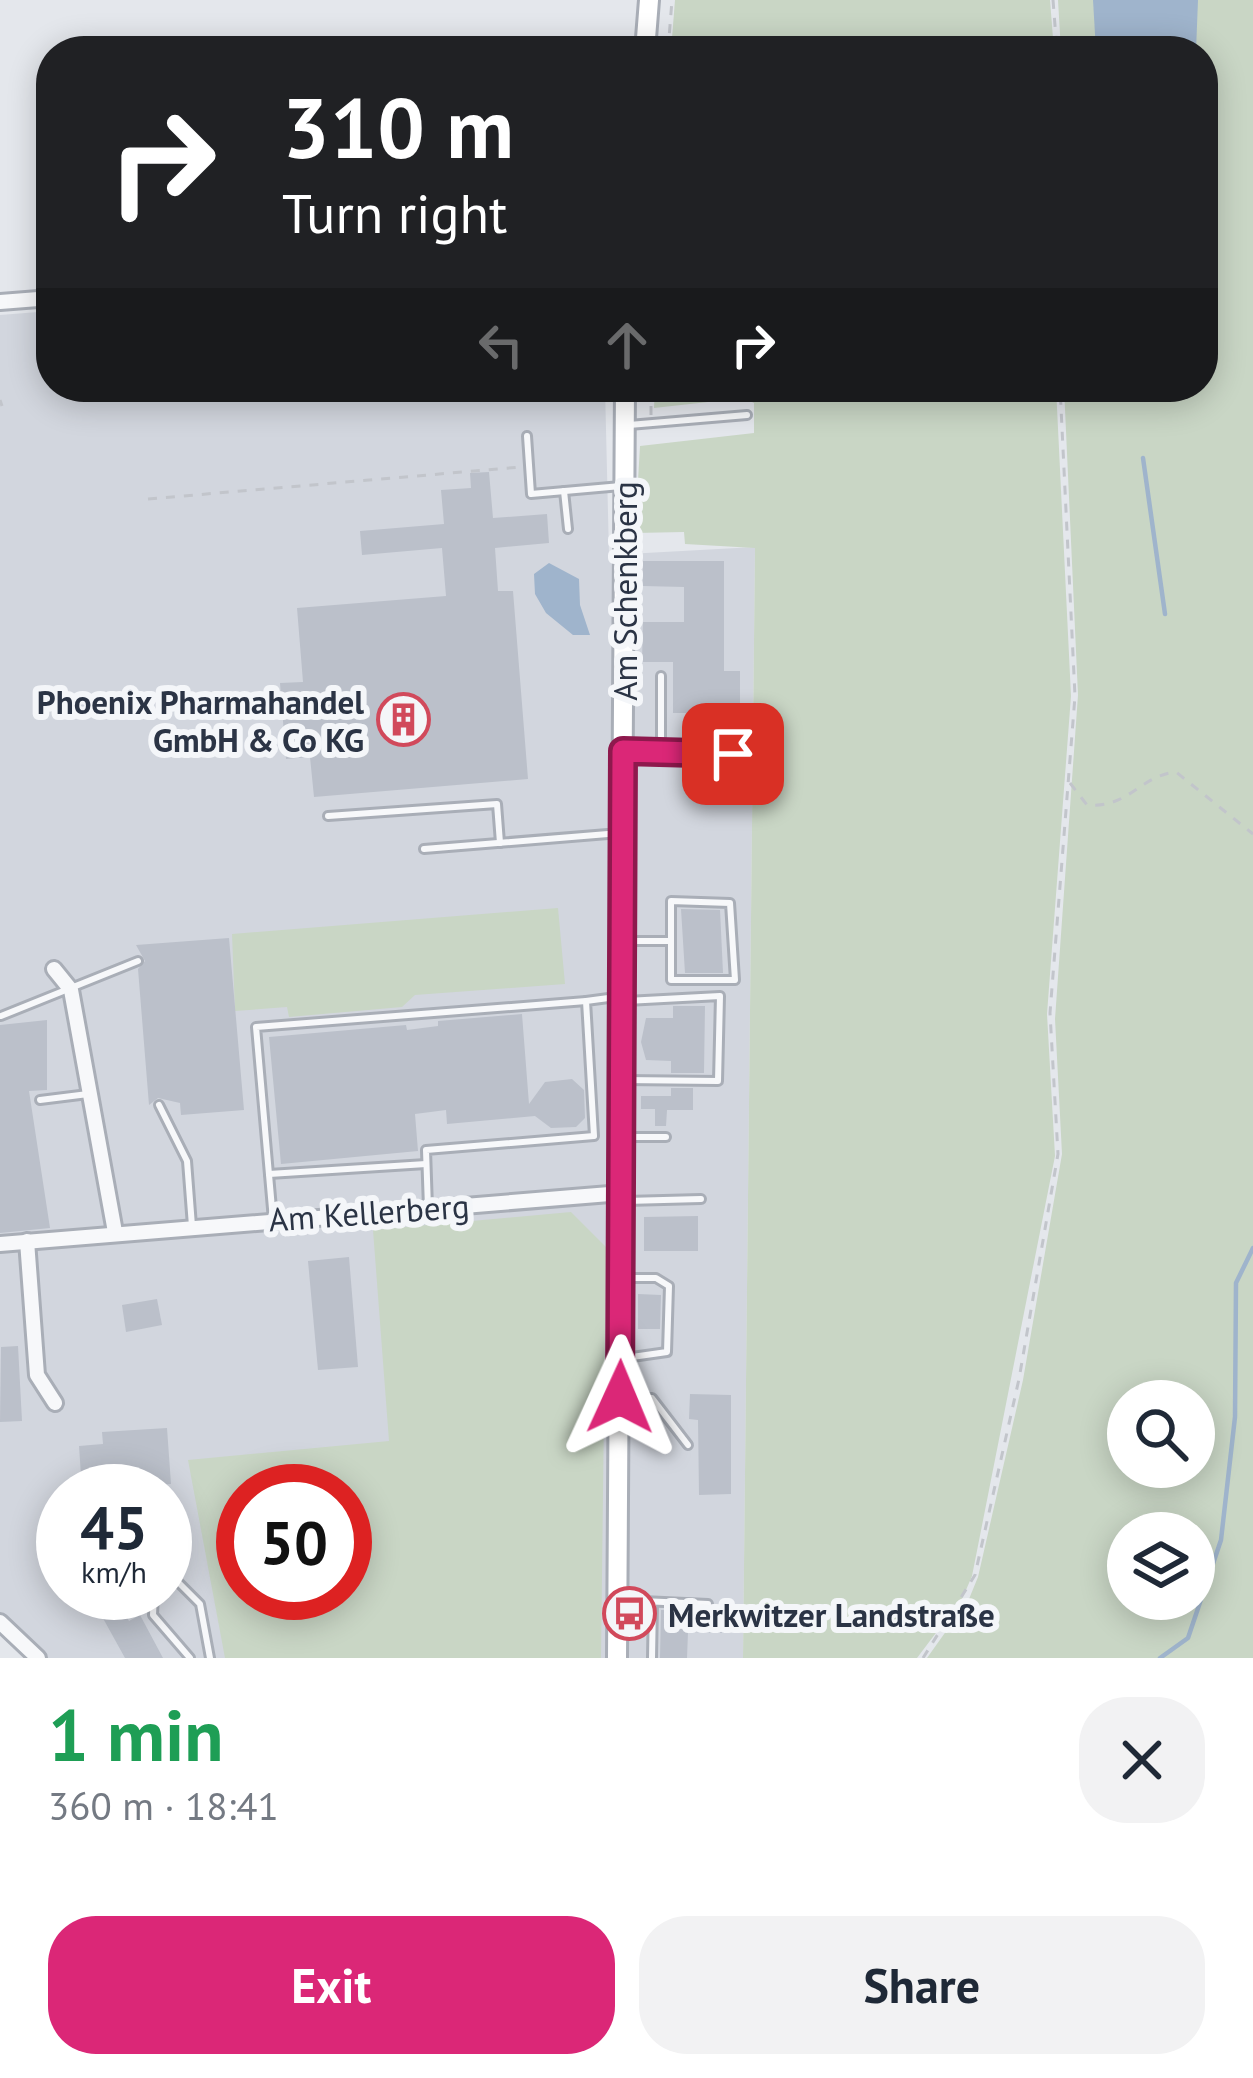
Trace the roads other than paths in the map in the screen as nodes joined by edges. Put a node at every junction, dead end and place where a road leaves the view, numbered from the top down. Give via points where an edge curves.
1 (649, 0) edge
2 (646, 36) edge
3 (36, 299) edge
4 (0, 302) edge
5 (625, 402) edge
6 (747, 415) dead end
7 (625, 425) junction
8 (527, 436) dead end
9 (625, 486) junction
10 (565, 491) junction
11 (568, 529) dead end
12 (661, 676) dead end
13 (661, 750) junction
14 (623, 751) junction
15 (733, 754) dead end
16 (328, 816) dead end
17 (623, 833) junction
18 (500, 843) junction
19 (424, 849) dead end
20 (623, 941) junction
21 (671, 941) junction
22 (137, 961) dead end
23 (54, 969) dead end
24 (71, 990) junction
25 (623, 998) junction
26 (586, 1001) junction
27 (2, 1016) edge
28 (622, 1080) junction
29 (92, 1094) junction
30 (40, 1100) dead end
31 (159, 1105) dead end
32 (666, 1136) dead end
33 (622, 1137) junction
34 (426, 1164) junction
35 (269, 1174) junction
36 (622, 1197) junction
37 (701, 1199) dead end
38 (428, 1208) junction
39 (273, 1220) junction
40 (191, 1226) junction
41 (116, 1232) junction
42 (27, 1241) junction
43 (0, 1244) edge
44 (621, 1277) junction
45 (621, 1358) junction
46 (620, 1397) junction
47 (55, 1403) dead end
48 (688, 1445) dead end
49 (192, 1596) edge
50 (617, 1600) junction
51 (653, 1603) junction
52 (708, 1604) dead end
53 (157, 1620) edge
54 (0, 1622) edge
55 (38, 1658) edge
56 (190, 1658) edge
57 (210, 1658) edge
58 (616, 1658) edge
59 (652, 1658) edge

1 - 2 main road
3 - 4 street
5 - 7 main road, Am Schenkberg
6 - 7 lane
7 - 9 main road, Am Schenkberg
8 - 10 lane via 531,494
9 - 10 lane
9 - 14 main road, Am Schenkberg
10 - 11 lane
12 - 13 lane
13 - 14 lane
13 - 15 lane
14 - 17 main road, Am Schenkberg
16 - 18 lane via 497,804
17 - 18 lane
17 - 20 main road, Am Schenkberg
18 - 19 lane
20 - 21 lane
20 - 25 main road, Am Schenkberg
21 - 21 lane via 671,901 730,902 735,980 671,980
22 - 24 lane
23 - 24 street
24 - 27 lane
24 - 29 street
25 - 26 lane
25 - 28 main road, Am Schenkberg
25 - 28 lane via 720,996 718,1082
26 - 34 lane via 594,1136 426,1150
26 - 35 lane via 256,1028
28 - 33 main road, Am Schenkberg
29 - 30 lane
29 - 41 street
31 - 40 lane via 187,1161
32 - 33 lane
33 - 36 main road, Am Schenkberg
34 - 35 lane
34 - 38 lane
35 - 39 lane
36 - 37 lane
36 - 38 street, Am Kellerberg
36 - 44 main road, Am Schenkberg
38 - 39 street, Am Kellerberg
39 - 40 street, Am Kellerberg
40 - 41 street, Am Kellerberg
41 - 42 street, Am Kellerberg
42 - 43 street, Am Kellerberg
42 - 47 street via 38,1375
44 - 45 main road, Am Schenkberg
44 - 45 lane via 669,1286 670,1337 667,1352
45 - 46 main road, Am Schenkberg
46 - 48 lane via 652,1398
46 - 50 main road, Am Schenkberg
49 - 57 lane
50 - 51 lane
50 - 58 main road, Am Schenkberg
51 - 52 lane
51 - 59 lane
53 - 56 lane
54 - 55 street

